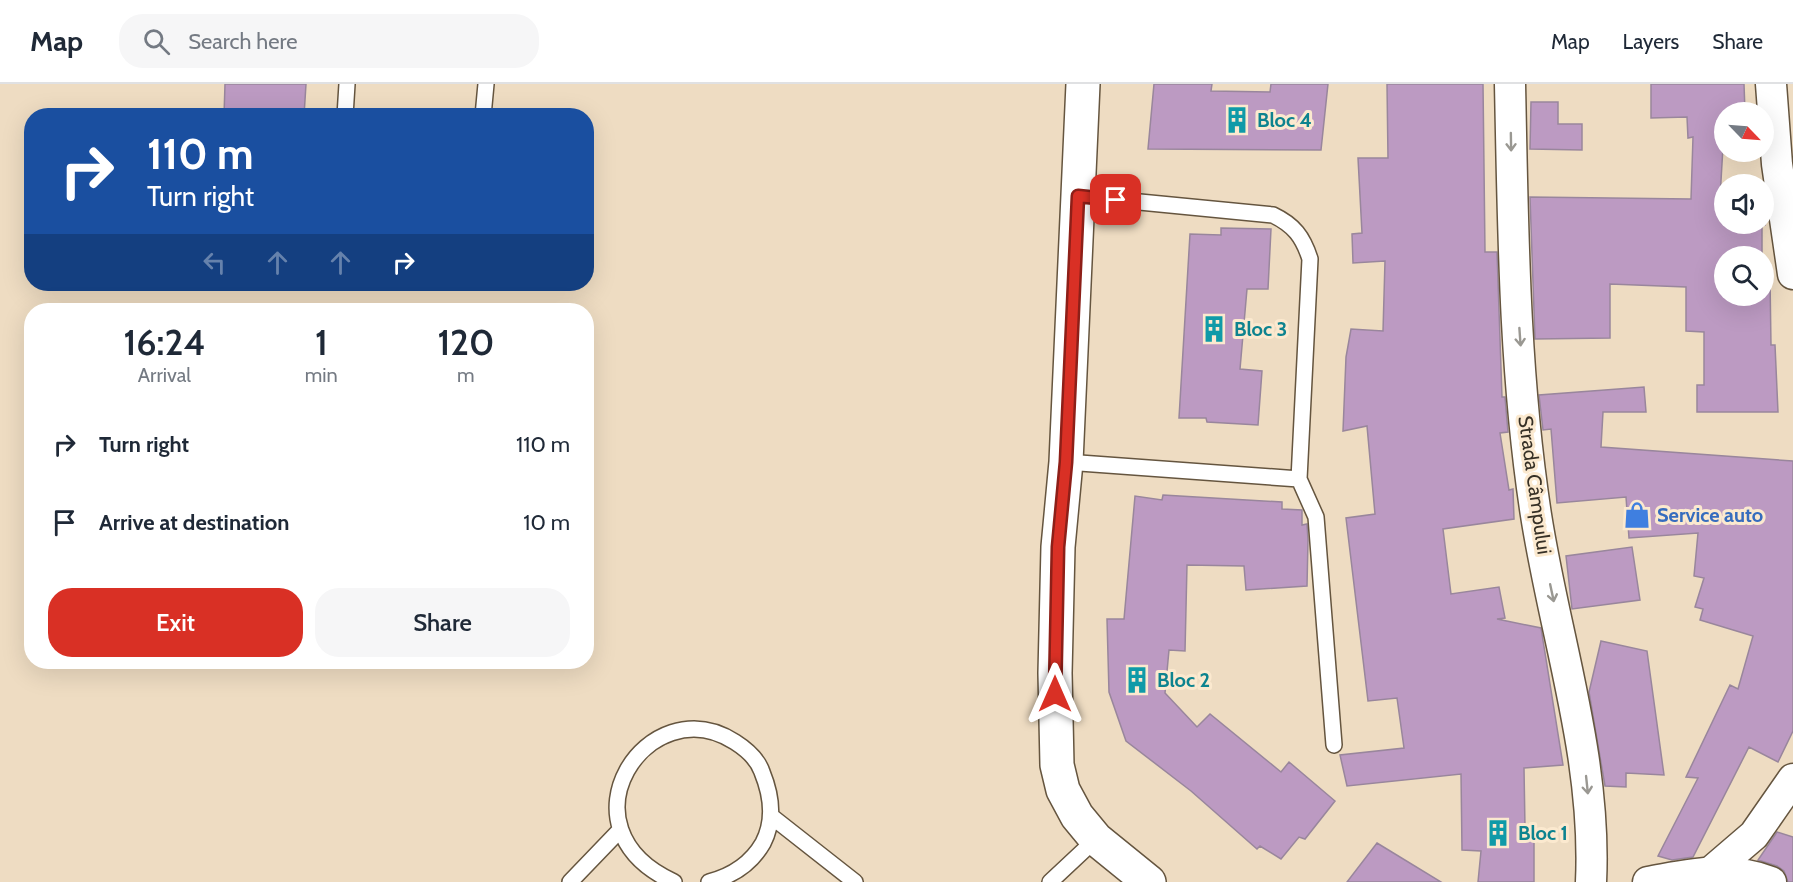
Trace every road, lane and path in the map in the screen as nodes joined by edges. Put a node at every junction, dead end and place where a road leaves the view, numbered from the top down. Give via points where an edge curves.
1 (347, 84) edge
2 (486, 84) edge
3 (1083, 84) edge
4 (1510, 84) edge
5 (1771, 84) edge
6 (346, 108) edge
7 (484, 108) edge
8 (1078, 196) junction
9 (1793, 274) edge
10 (1066, 462) junction
11 (1299, 479) junction
12 (1334, 745) dead end
13 (1793, 779) edge
14 (771, 816) junction
15 (620, 830) junction
16 (1096, 838) junction
17 (1712, 870) junction
18 (1600, 881) edge
19 (570, 882) edge
20 (674, 882) edge
21 (709, 882) edge
22 (855, 882) edge
23 (1050, 882) edge
24 (1149, 882) edge
25 (1648, 882) edge
26 (1771, 882) edge

1 - 6 lane
2 - 7 lane
3 - 8 street
4 -> 18 street, Strada Câmpului via 1516,279 1527,444 1536,515 1571,681
5 - 9 street via 1777,164
8 - 10 street
8 - 11 lane via 1273,215 1297,231 1310,259
10 - 11 lane
10 - 16 street via 1057,570 1057,765 1063,790 1077,816
11 - 12 lane via 1316,517
13 - 17 street via 1754,835
14 - 15 lane via 767,783 761,768 745,749 724,735 700,730 675,732 652,741 634,758 622,780 617,804
14 - 21 lane via 764,841 748,862 726,877
14 - 22 lane
15 - 19 lane
15 - 20 lane via 638,860 651,872
16 - 23 lane
16 - 24 street
17 - 25 street
17 - 26 street

